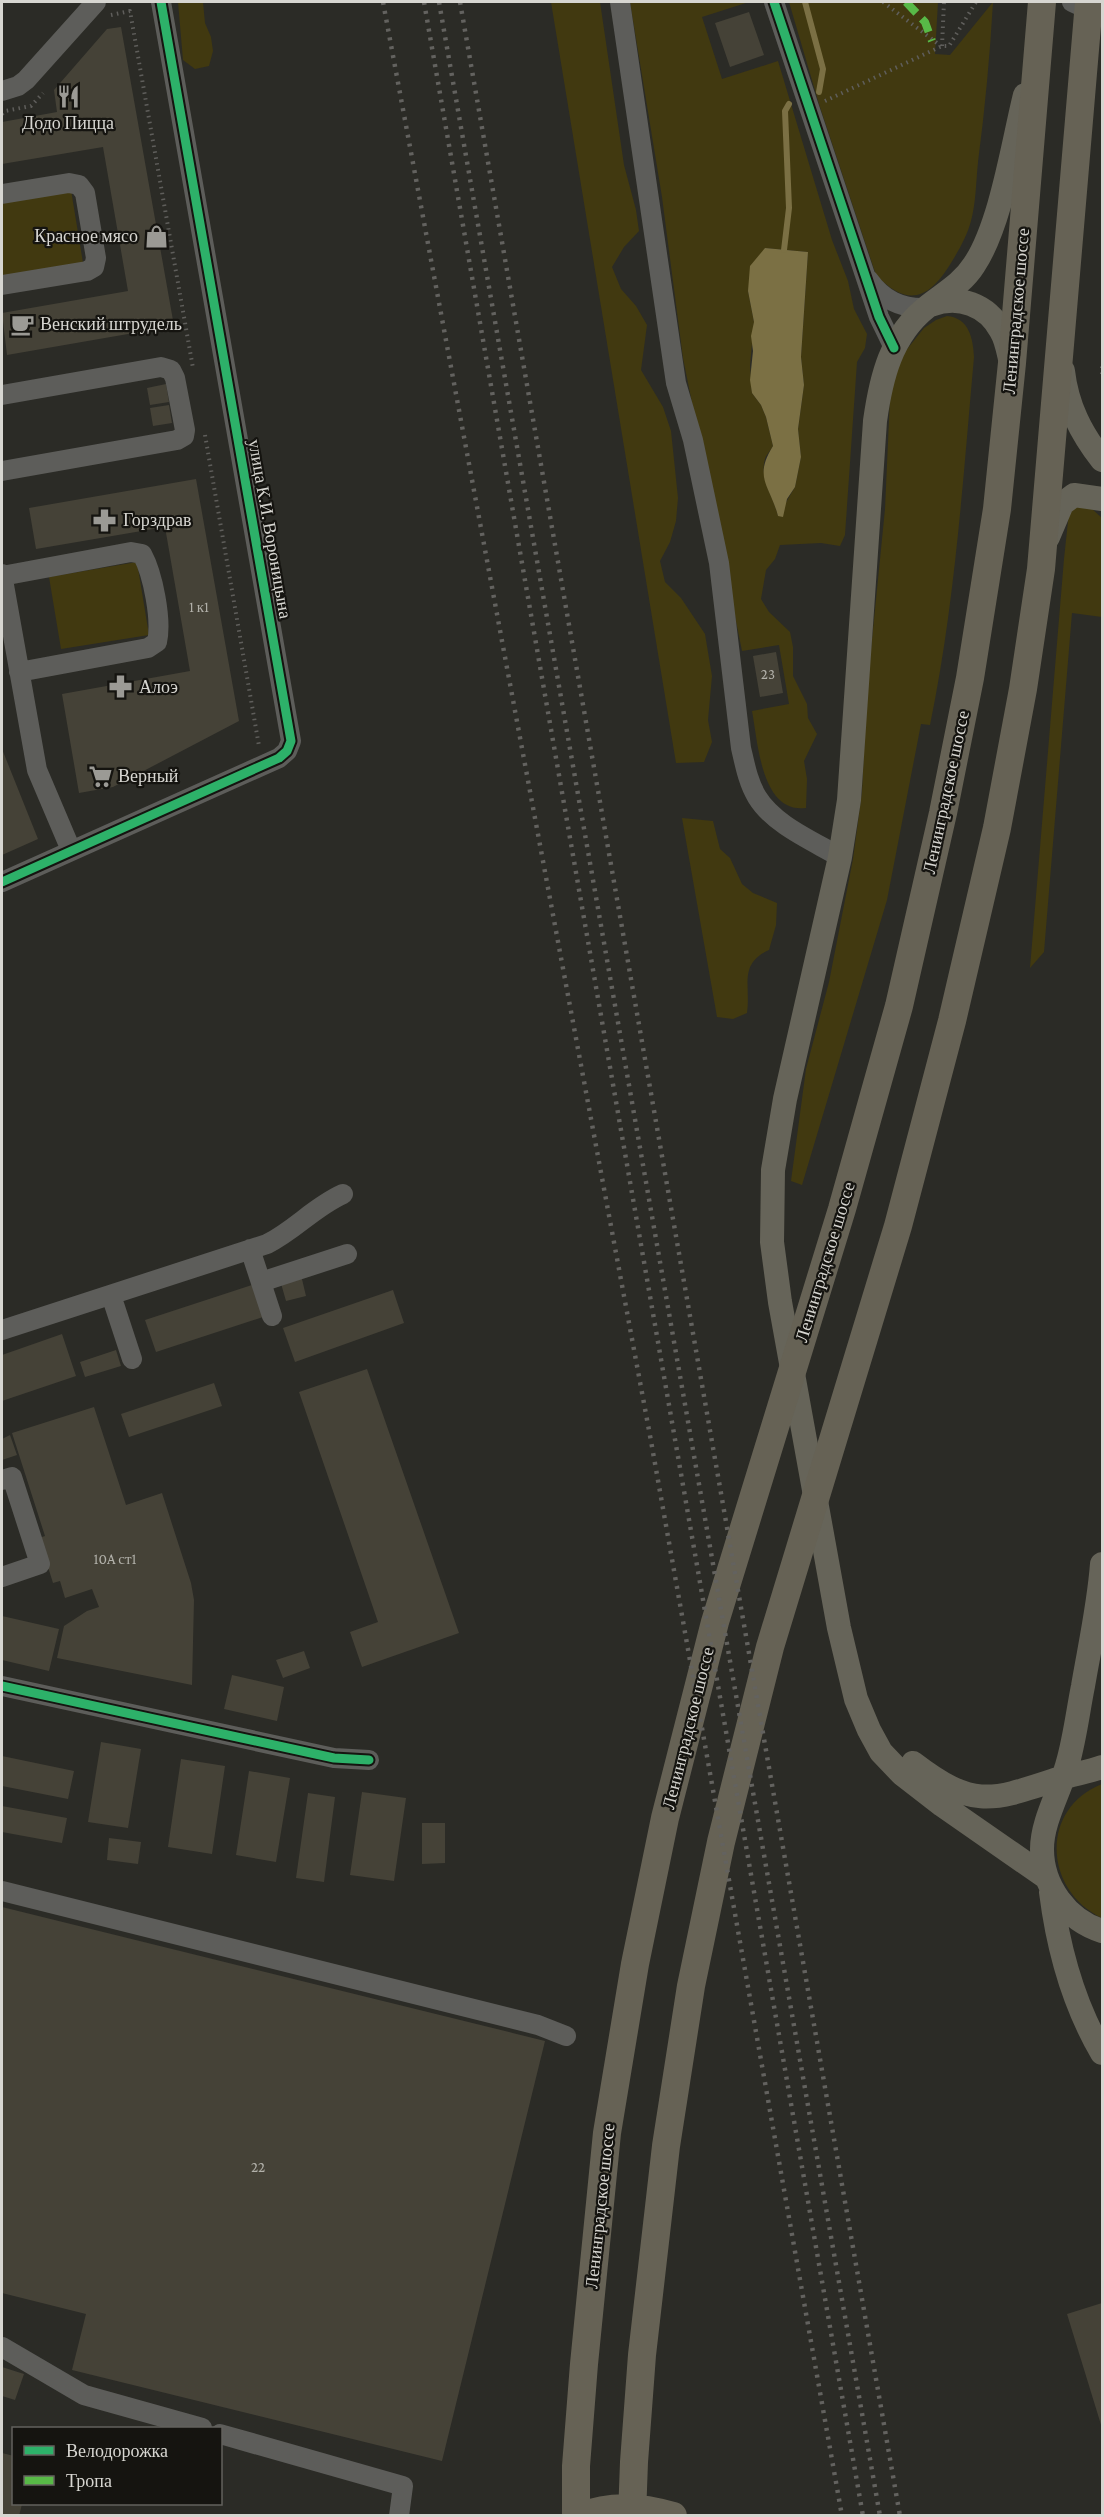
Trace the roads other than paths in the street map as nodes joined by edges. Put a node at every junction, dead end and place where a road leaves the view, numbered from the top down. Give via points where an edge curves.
1 (96, 2) edge
2 (161, 2) edge
3 (620, 2) edge
4 (774, 2) edge
5 (1042, 2) edge
6 (1071, 2) edge
7 (1089, 2) edge
8 (1102, 16) edge
9 (1039, 33) junction
10 (2, 91) edge
11 (2, 194) edge
12 (865, 275) junction
13 (2, 285) edge
14 (926, 308) junction
15 (894, 348) junction
16 (1060, 348) junction
17 (1012, 363) junction
18 (2, 395) edge
19 (1102, 460) edge
20 (2, 471) edge
21 (1102, 499) edge
22 (1043, 553) junction
23 (2, 575) edge
24 (19, 672) junction
25 (71, 850) junction
26 (840, 857) junction
27 (2, 882) edge
28 (343, 1194) dead end
29 (250, 1249) junction
30 (347, 1254) dead end
31 (261, 1282) junction
32 (111, 1295) junction
33 (272, 1316) dead end
34 (2, 1330) edge
35 (132, 1359) dead end
36 (2, 1480) edge
37 (1102, 1564) edge
38 (2, 1577) edge
39 (1100, 1595) junction
40 (1102, 1639) edge
41 (2, 1686) edge
42 (856, 1699) junction
43 (369, 1760) dead end
44 (1098, 1768) edge
45 (1064, 1777) junction
46 (1054, 1804) junction
47 (1049, 1882) junction
48 (2, 1891) edge
49 (1102, 1931) edge
50 (566, 2036) dead end
51 (1102, 2053) edge
52 (2, 2347) edge
53 (198, 2427) edge
54 (222, 2435) edge
55 (399, 2516) edge
56 (576, 2516) edge
57 (582, 2516) edge
58 (632, 2516) edge
59 (673, 2516) edge

1 - 10 street via 26,80
2 - 25 street, улица К.И. Вороницына via 291,741 279,758
3 - 26 street via 676,383 693,440 719,563 747,777 769,812
4 - 12 street
5 - 9 highway, Ленинградское шоссе
6 - 8 street
7 - 16 highway
9 - 14 main road via 1002,191 982,249 965,277
9 - 17 highway, Ленинградское шоссе
11 - 13 street via 69,183 79,185 85,193 96,258 94,267 87,271
12 - 14 street via 893,303 910,309
12 - 15 street
14 - 15 main road via 906,328
14 - 17 main road via 953,300 986,312 1002,332
15 - 26 main road via 880,387 875,421 849,800
16 - 19 main road via 1073,415
16 - 22 highway
17 - 56 highway, Ленинградское шоссе via 997,509 968,689 899,1006 842,1209 716,1622 665,1818 637,1952 607,2133 584,2364
18 - 20 street via 161,367 171,370 175,378 185,430 177,440
21 - 22 main road via 1074,495 1062,504
22 - 58 highway via 997,828 952,1021 898,1226 770,1647 721,1842 693,1975 666,2146 642,2355
23 - 24 street
23 - 24 street via 131,552 142,554 148,565 160,630 157,642 148,648
24 - 25 street via 37,770
25 - 27 street, улица К.И. Вороницына
26 - 42 main road via 785,1099 773,1170 772,1242 839,1628
28 - 29 street via 312,1211 285,1235
29 - 31 street
29 - 32 street
30 - 31 street
31 - 33 street
32 - 34 street
32 - 35 street
36 - 38 street via 12,1476 40,1564
37 - 39 main road
39 - 40 main road
39 - 45 main road
41 - 43 street via 334,1758
42 - 45 main road via 882,1736 901,1754 962,1793 990,1798
42 - 47 main road via 881,1752 902,1774
44 - 45 main road
44 - 46 main road via 1071,1784
45 - 46 main road
46 - 47 main road via 1042,1848
47 - 49 main road via 1069,1911
47 - 51 main road via 1076,2001
48 - 50 street via 538,2025
52 - 53 street via 84,2395
54 - 55 street via 403,2486
57 - 59 highway via 631,2508

